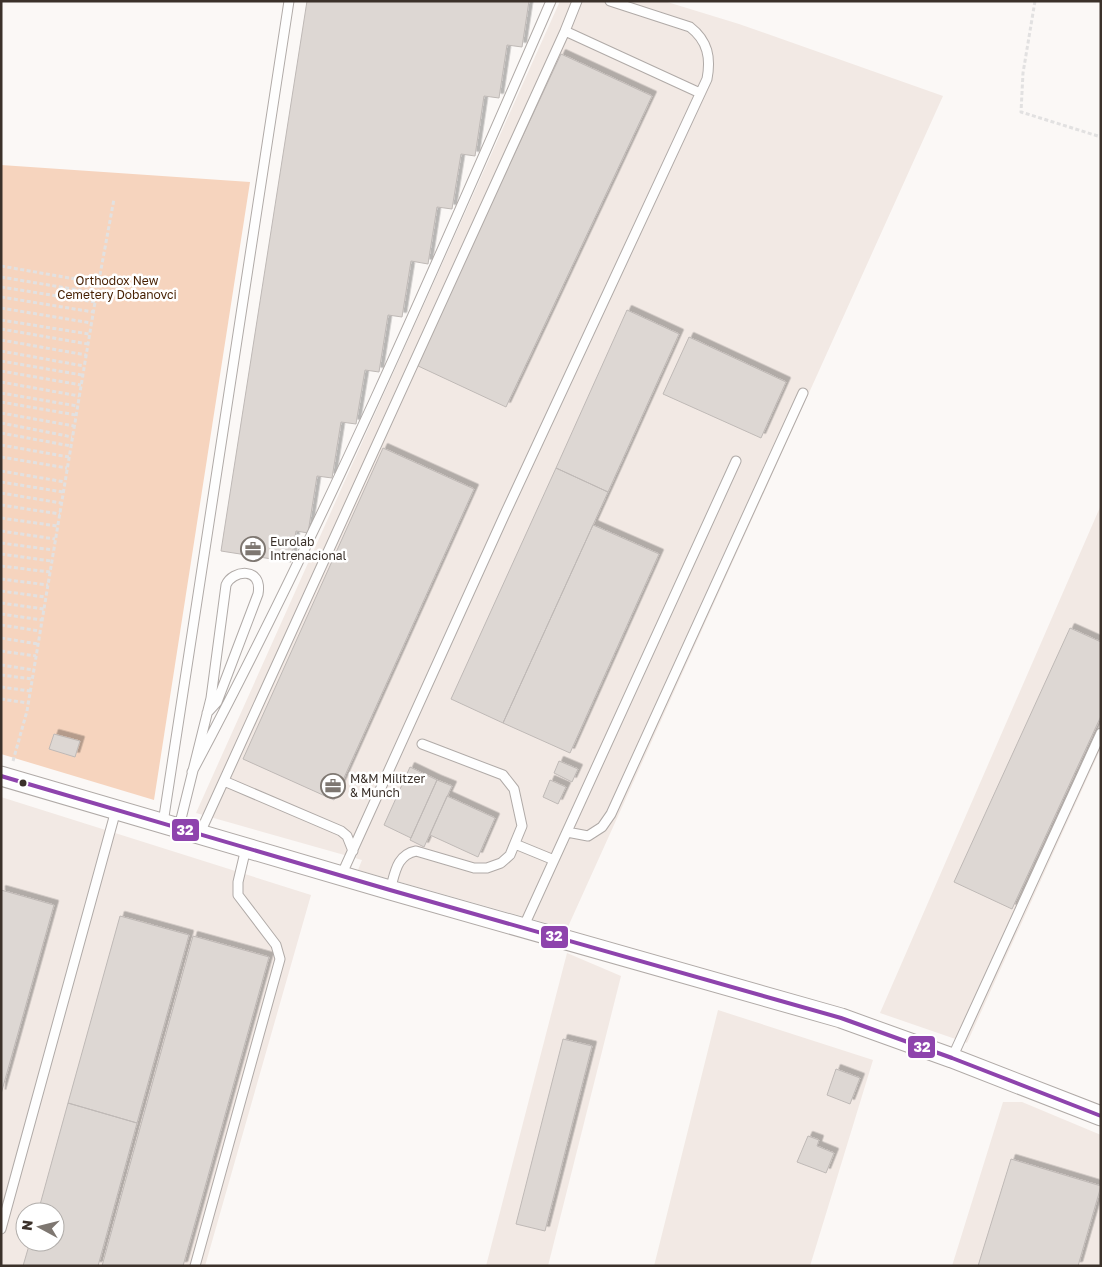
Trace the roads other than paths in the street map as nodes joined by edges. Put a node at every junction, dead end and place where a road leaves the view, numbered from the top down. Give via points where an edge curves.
1 (289, 1) edge
2 (551, 1) edge
3 (577, 1) edge
4 (610, 1) edge
5 (566, 31) junction
6 (700, 94) junction
7 (803, 393) dead end
8 (736, 460) dead end
9 (207, 713) junction
10 (1101, 732) edge
11 (422, 744) dead end
12 (192, 772) junction
13 (5, 778) edge
14 (224, 781) junction
15 (116, 810) junction
16 (171, 825) junction
17 (567, 832) junction
18 (200, 834) junction
19 (515, 844) junction
20 (246, 848) junction
21 (353, 851) junction
22 (554, 860) junction
23 (341, 876) junction
24 (390, 890) junction
25 (522, 929) junction
26 (952, 1058) junction
27 (1101, 1116) edge
28 (1, 1230) edge
29 (195, 1266) edge

1 - 16 lane
2 - 12 lane via 333,493
3 - 5 lane
4 - 6 lane via 690,27 699,35 709,57 707,79
5 - 6 lane
5 - 14 lane
6 - 21 lane
7 - 17 lane via 611,814 602,827 588,836
8 - 17 lane
9 - 9 lane via 226,585 234,575 250,575 260,583 258,594 217,702
9 - 12 lane
10 - 26 lane
11 - 19 lane via 503,775 514,790 520,807 522,826
12 - 16 lane
13 - 15 street
14 - 18 lane
14 - 21 lane via 341,831 347,836
15 - 16 street
15 - 28 lane
16 - 18 street
17 - 22 lane
18 - 20 street
19 - 22 lane
19 - 24 lane via 501,864 487,868 474,868 416,851 407,853 400,859
20 - 23 street
20 - 29 lane via 238,895 276,945 280,959
21 - 23 lane
22 - 25 lane
23 - 24 street
24 - 25 street
25 - 26 street via 841,1018
26 - 27 street

